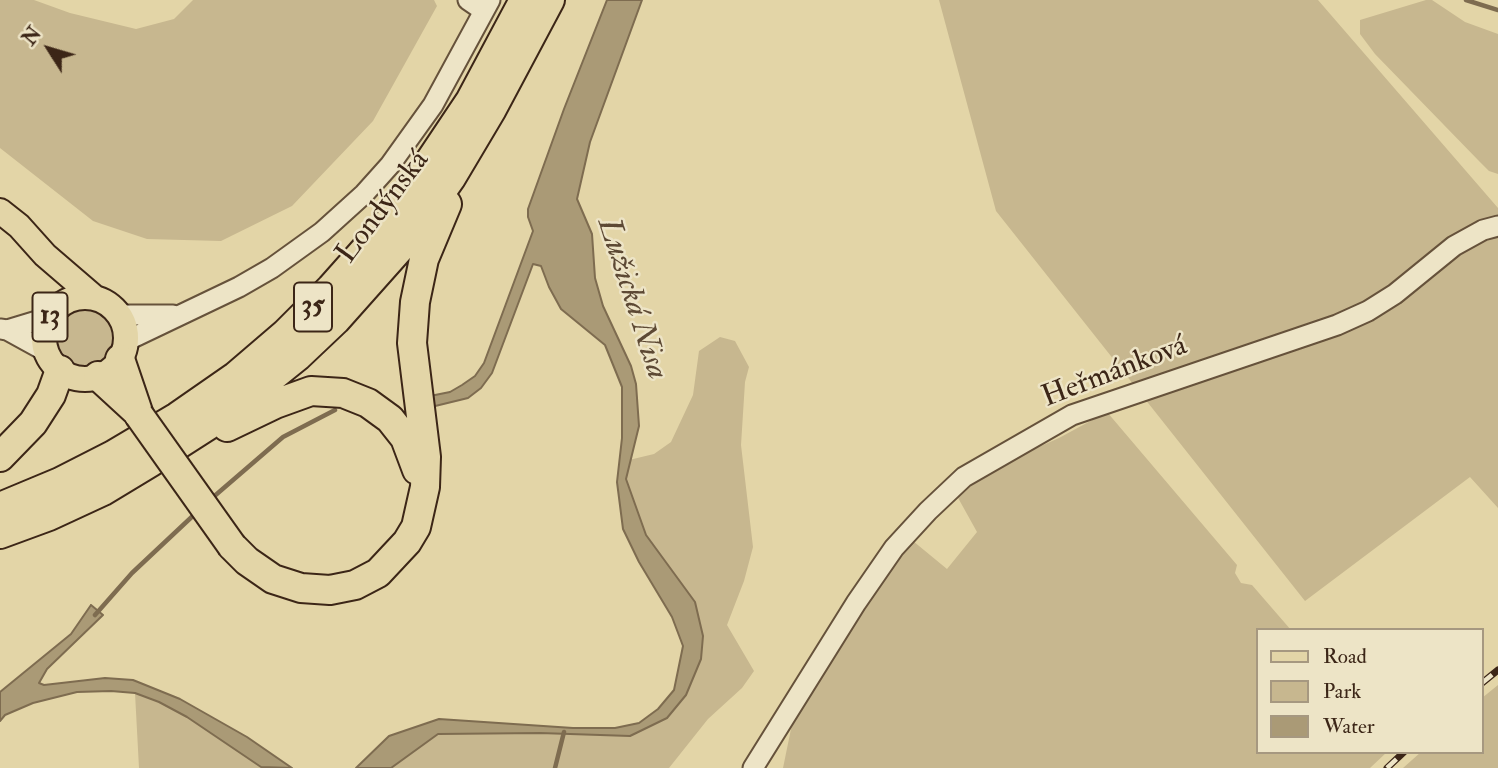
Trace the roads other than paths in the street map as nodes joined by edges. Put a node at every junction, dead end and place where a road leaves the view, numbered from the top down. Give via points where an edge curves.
1 (524, 0) edge
2 (550, 0) edge
3 (480, 4) edge
4 (492, 109) junction
5 (9, 219) edge
6 (1498, 226) edge
7 (45, 254) junction
8 (95, 298) junction
9 (53, 313) junction
10 (119, 315) junction
11 (177, 315) junction
12 (4, 330) edge
13 (123, 350) junction
14 (54, 361) junction
15 (98, 376) junction
16 (139, 415) junction
17 (0, 457) edge
18 (152, 463) junction
19 (0, 507) edge
20 (422, 508) junction
21 (0, 534) edge
22 (752, 768) edge

1 - 19 highway, Londýnská / 35 via 470,101 387,225 285,334 236,376 114,456
2 - 4 highway, Londýnská / 35
3 - 11 street, Londýnská via 433,105 364,194 323,232 272,268
4 - 18 highway, Londýnská / 35 via 409,238 336,320 226,414
4 - 20 highway via 424,259 415,302 412,343 426,457
5 - 7 main road, 13
6 - 22 street, Heřmánková via 1454,246 1368,311 1072,415 964,477 894,548
7 - 8 main road, 13
7 - 9 main road, 13 via 55,294
8 - 9 main road, 13 via 70,300
8 - 10 main road, 13
9 - 12 street
9 - 14 main road, 13 via 44,340
10 - 11 street, Londýnská
10 - 13 main road via 124,323
11 - 13 street, Londýnská
12 - 14 street
13 - 15 main road via 111,370
13 - 16 highway
14 - 15 main road, 13 via 72,376
14 - 17 highway, 13 via 51,395
15 - 16 highway
16 - 20 highway, bridge via 232,545 273,579 300,589 355,585 378,573 407,542
18 - 20 highway via 294,397 312,391 344,393 379,410 405,438 418,473
18 - 21 highway, Londýnská via 71,506

